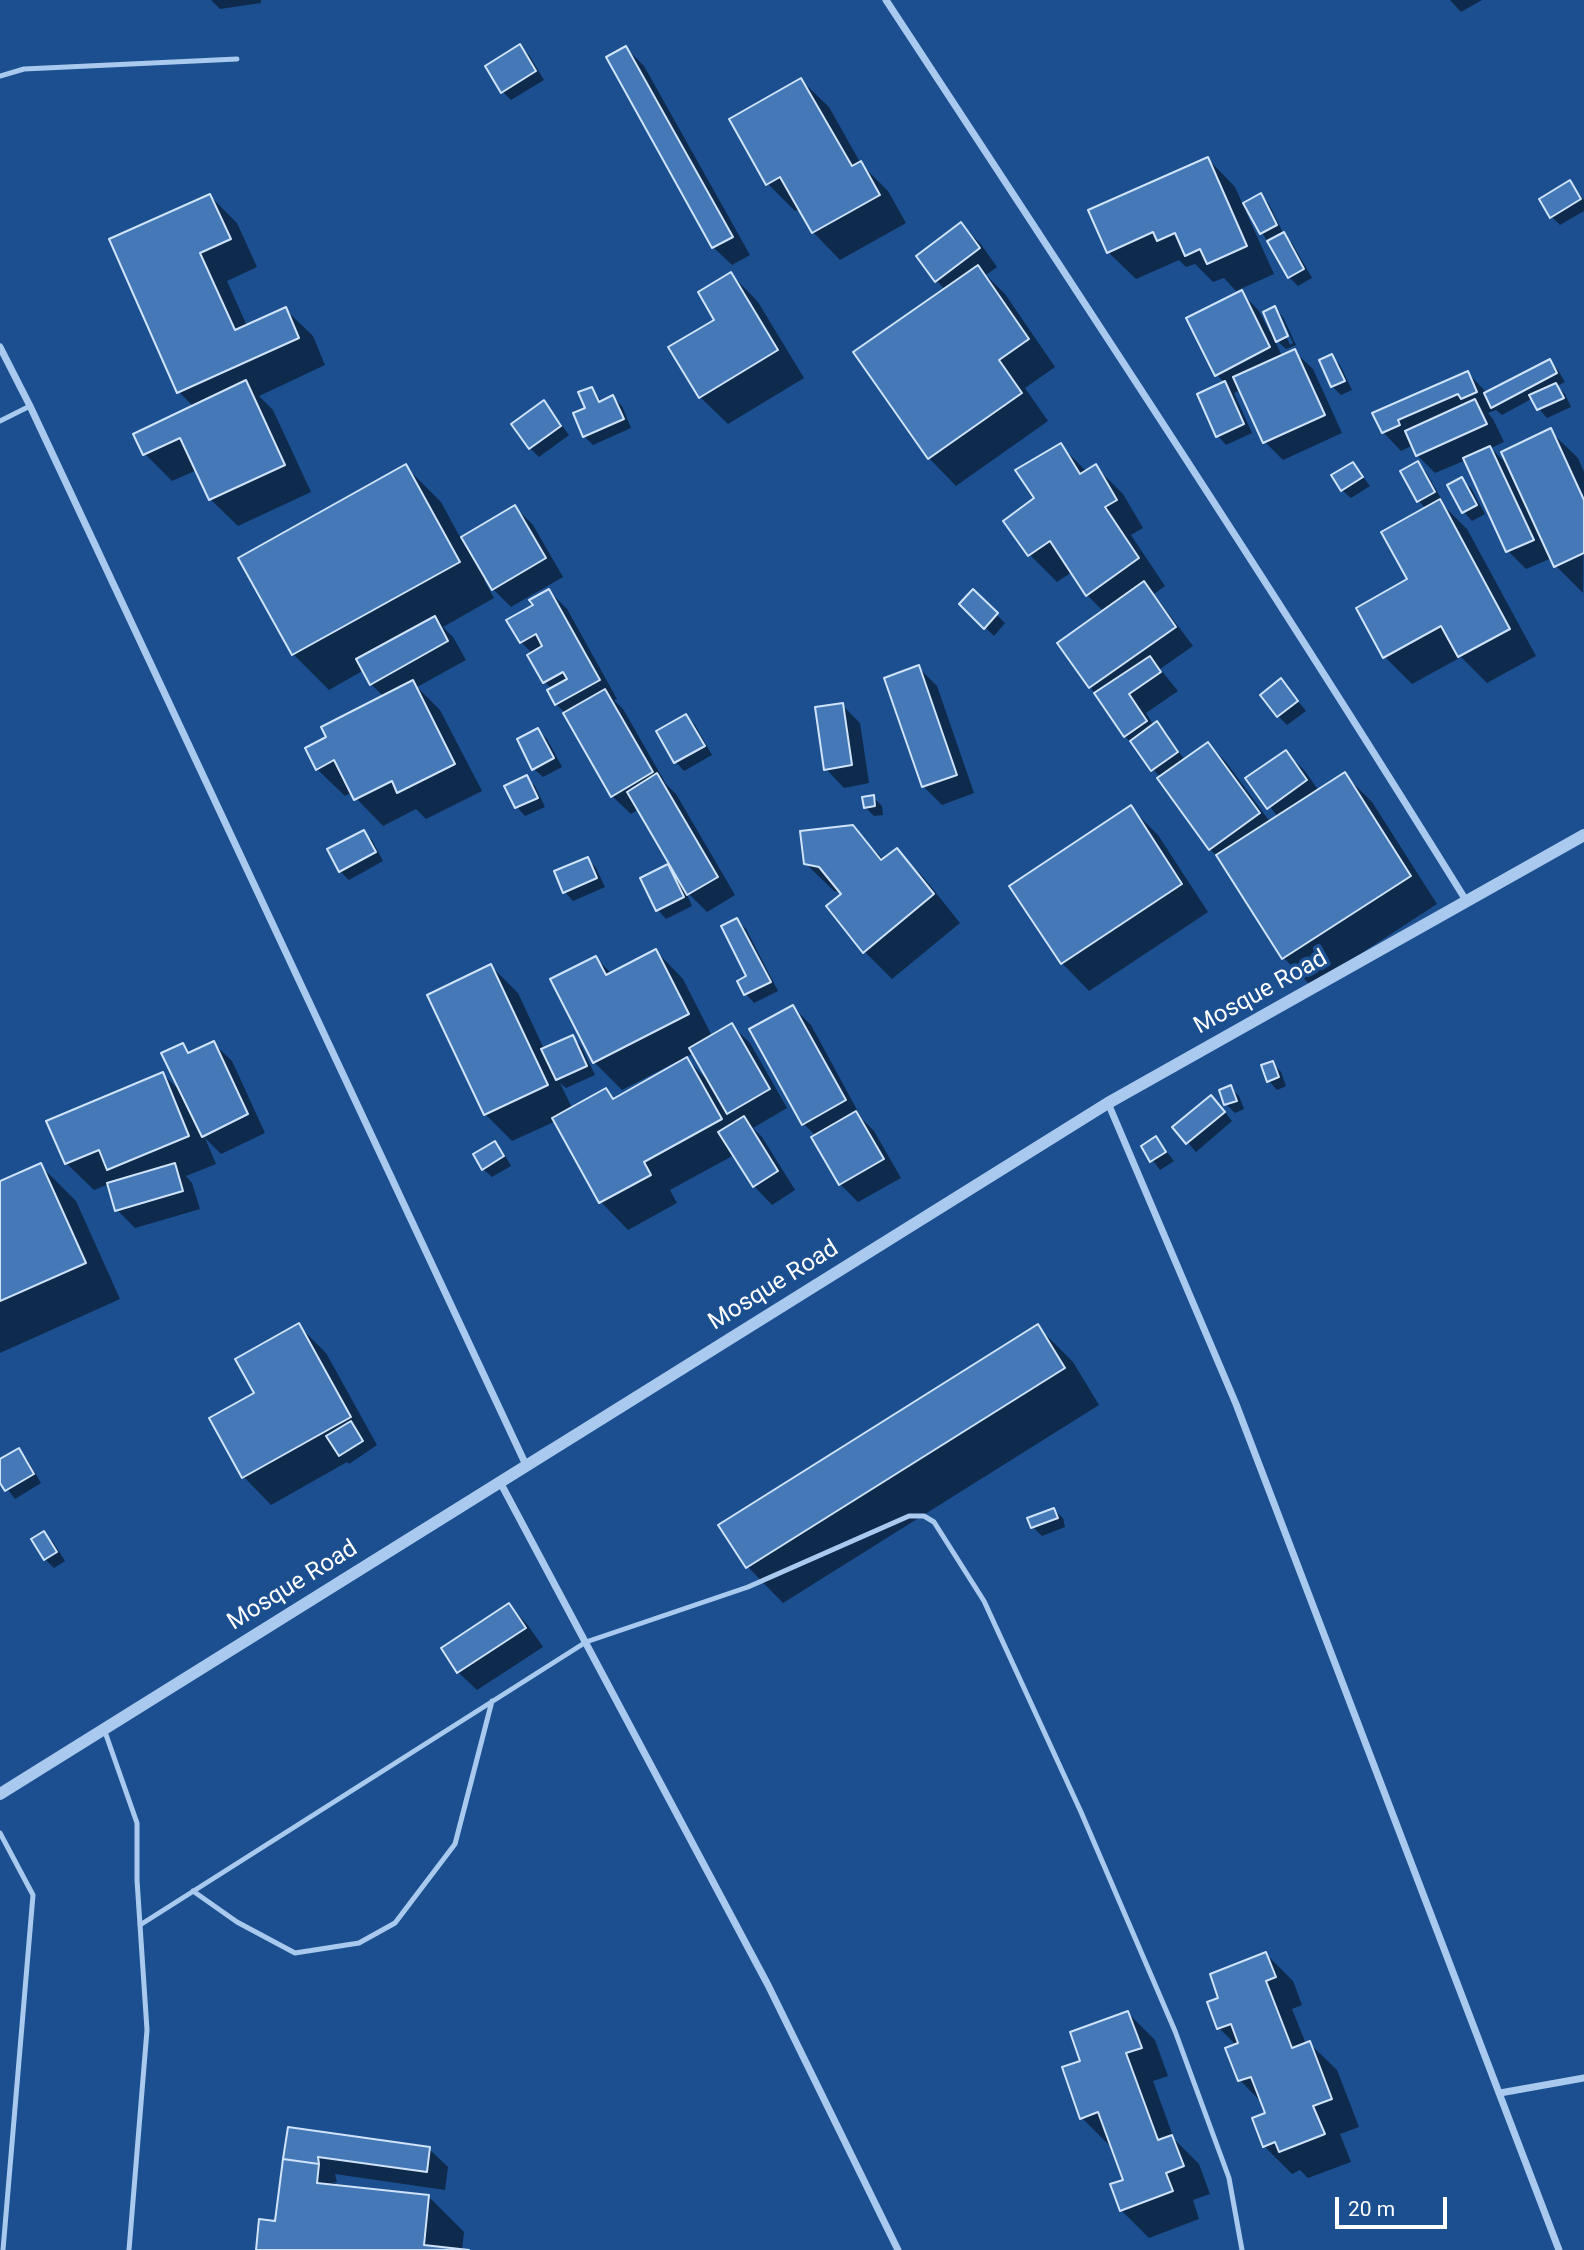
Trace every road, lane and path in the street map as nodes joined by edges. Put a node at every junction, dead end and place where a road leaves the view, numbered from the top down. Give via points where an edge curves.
1 (886, 0) edge
2 (237, 60) dead end
3 (0, 76) edge
4 (0, 347) edge
5 (30, 406) junction
6 (0, 421) edge
7 (1584, 835) edge
8 (1467, 902) junction
9 (1108, 1103) junction
10 (526, 1465) junction
11 (500, 1482) junction
12 (586, 1642) junction
13 (492, 1701) junction
14 (104, 1729) junction
15 (0, 1794) edge
16 (0, 1833) edge
17 (193, 1891) junction
18 (140, 1925) junction
19 (1584, 2078) edge
20 (1500, 2093) junction
21 (3, 2250) edge
22 (129, 2250) edge
23 (898, 2250) edge
24 (1242, 2250) edge
25 (1559, 2250) edge

1 - 8 street via 1252,560
2 - 3 lane via 24,69
4 - 5 street
5 - 6 lane
5 - 10 street
7 - 8 street, Mosque Road
8 - 9 street, Mosque Road
9 - 10 street, Mosque Road
9 - 20 street via 1236,1404
10 - 11 street, Mosque Road
11 - 12 street
11 - 14 street, Mosque Road
12 - 13 lane
12 - 23 street via 768,1985
12 - 24 lane via 748,1587 909,1516 924,1516 934,1522 984,1601 1175,2031 1229,2178
13 - 17 lane
13 - 17 lane via 455,1844 395,1923 359,1943 295,1952 237,1922
14 - 15 street, Mosque Road
14 - 18 lane via 136,1823
16 - 21 lane via 33,1895
17 - 18 lane
18 - 22 lane via 147,2031
19 - 20 street
20 - 25 street

